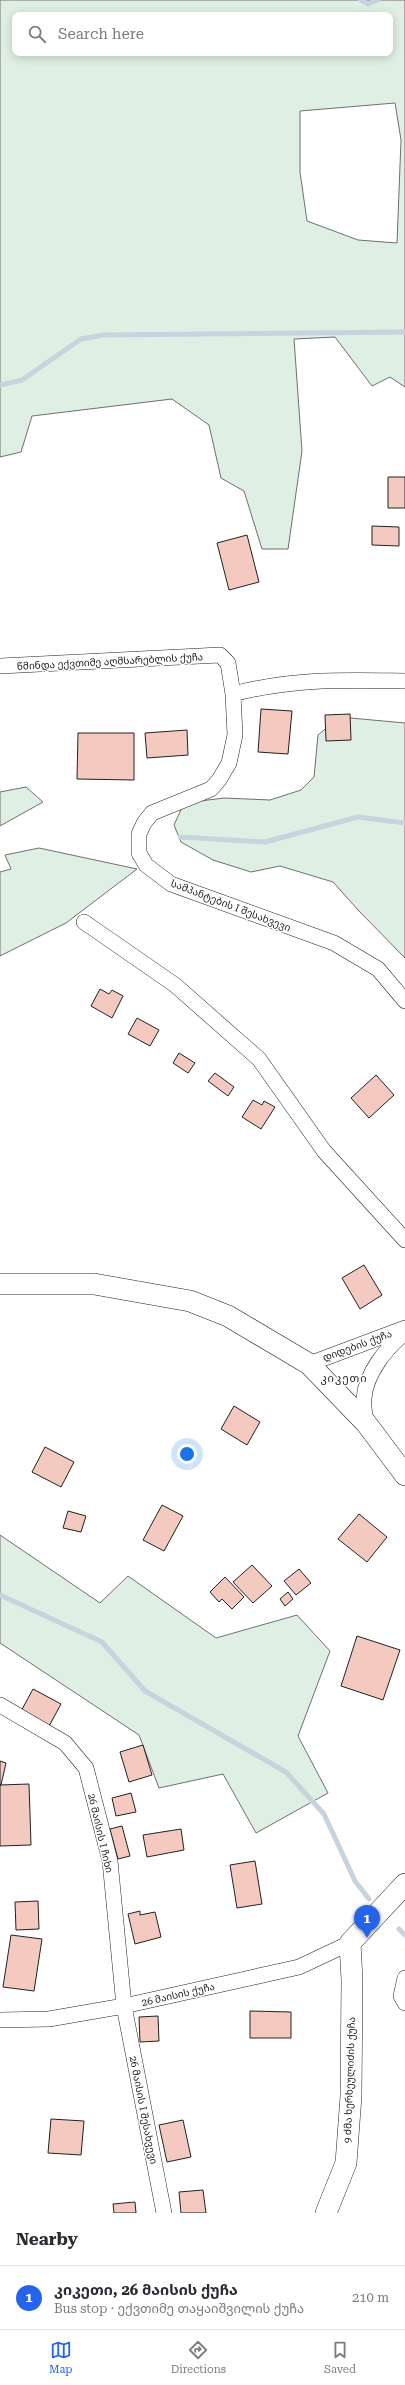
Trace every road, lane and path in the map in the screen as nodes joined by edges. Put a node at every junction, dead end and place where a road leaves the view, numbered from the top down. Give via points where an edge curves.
1 (220, 655) joint
2 (0, 666) edge
3 (405, 681) edge
4 (233, 694) junction
5 (84, 922) dead end
6 (405, 1002) edge
7 (405, 1240) edge
8 (0, 1284) edge
9 (405, 1328) edge
10 (405, 1333) edge
11 (308, 1364) junction
12 (366, 1423) junction
13 (405, 1475) edge
14 (0, 1705) edge
15 (405, 1884) edge
16 (350, 1943) junction
17 (405, 1978) edge
18 (405, 2003) edge
19 (124, 2006) junction
20 (0, 2020) edge
21 (164, 2213) edge
22 (326, 2213) edge

1 - 2 street, წმინდა ექვთიმე აღმსარებლის ქუჩა
1 - 4 street, სამპანტების I შესახვევი via 228,663
3 - 4 street via 301,681
4 - 6 street, სამპანტების I შესახვევი via 235,735 229,763 219,780 211,789 152,813 139,834 139,853 146,865 171,884 334,943 378,969
5 - 7 street via 176,985 259,1059 324,1151
8 - 11 street via 94,1284 190,1301 228,1316
9 - 11 street, დიდების ქუჩა
10 - 12 street via 375,1365 364,1397
11 - 12 street
12 - 13 street
14 - 19 street, 26 მაისის I ჩიხი via 65,1743 86,1768 110,1861
15 - 16 street
16 - 19 street, 26 მაისის ქუჩა via 298,1966
16 - 22 street, 9 ძმა ხერხეულიძის ქუჩა via 351,2096 346,2163
17 - 18 street via 401,1996
19 - 20 street, 26 მაისის ქუჩა via 49,2019
19 - 21 street, 26 მაისის I შესახვევი

